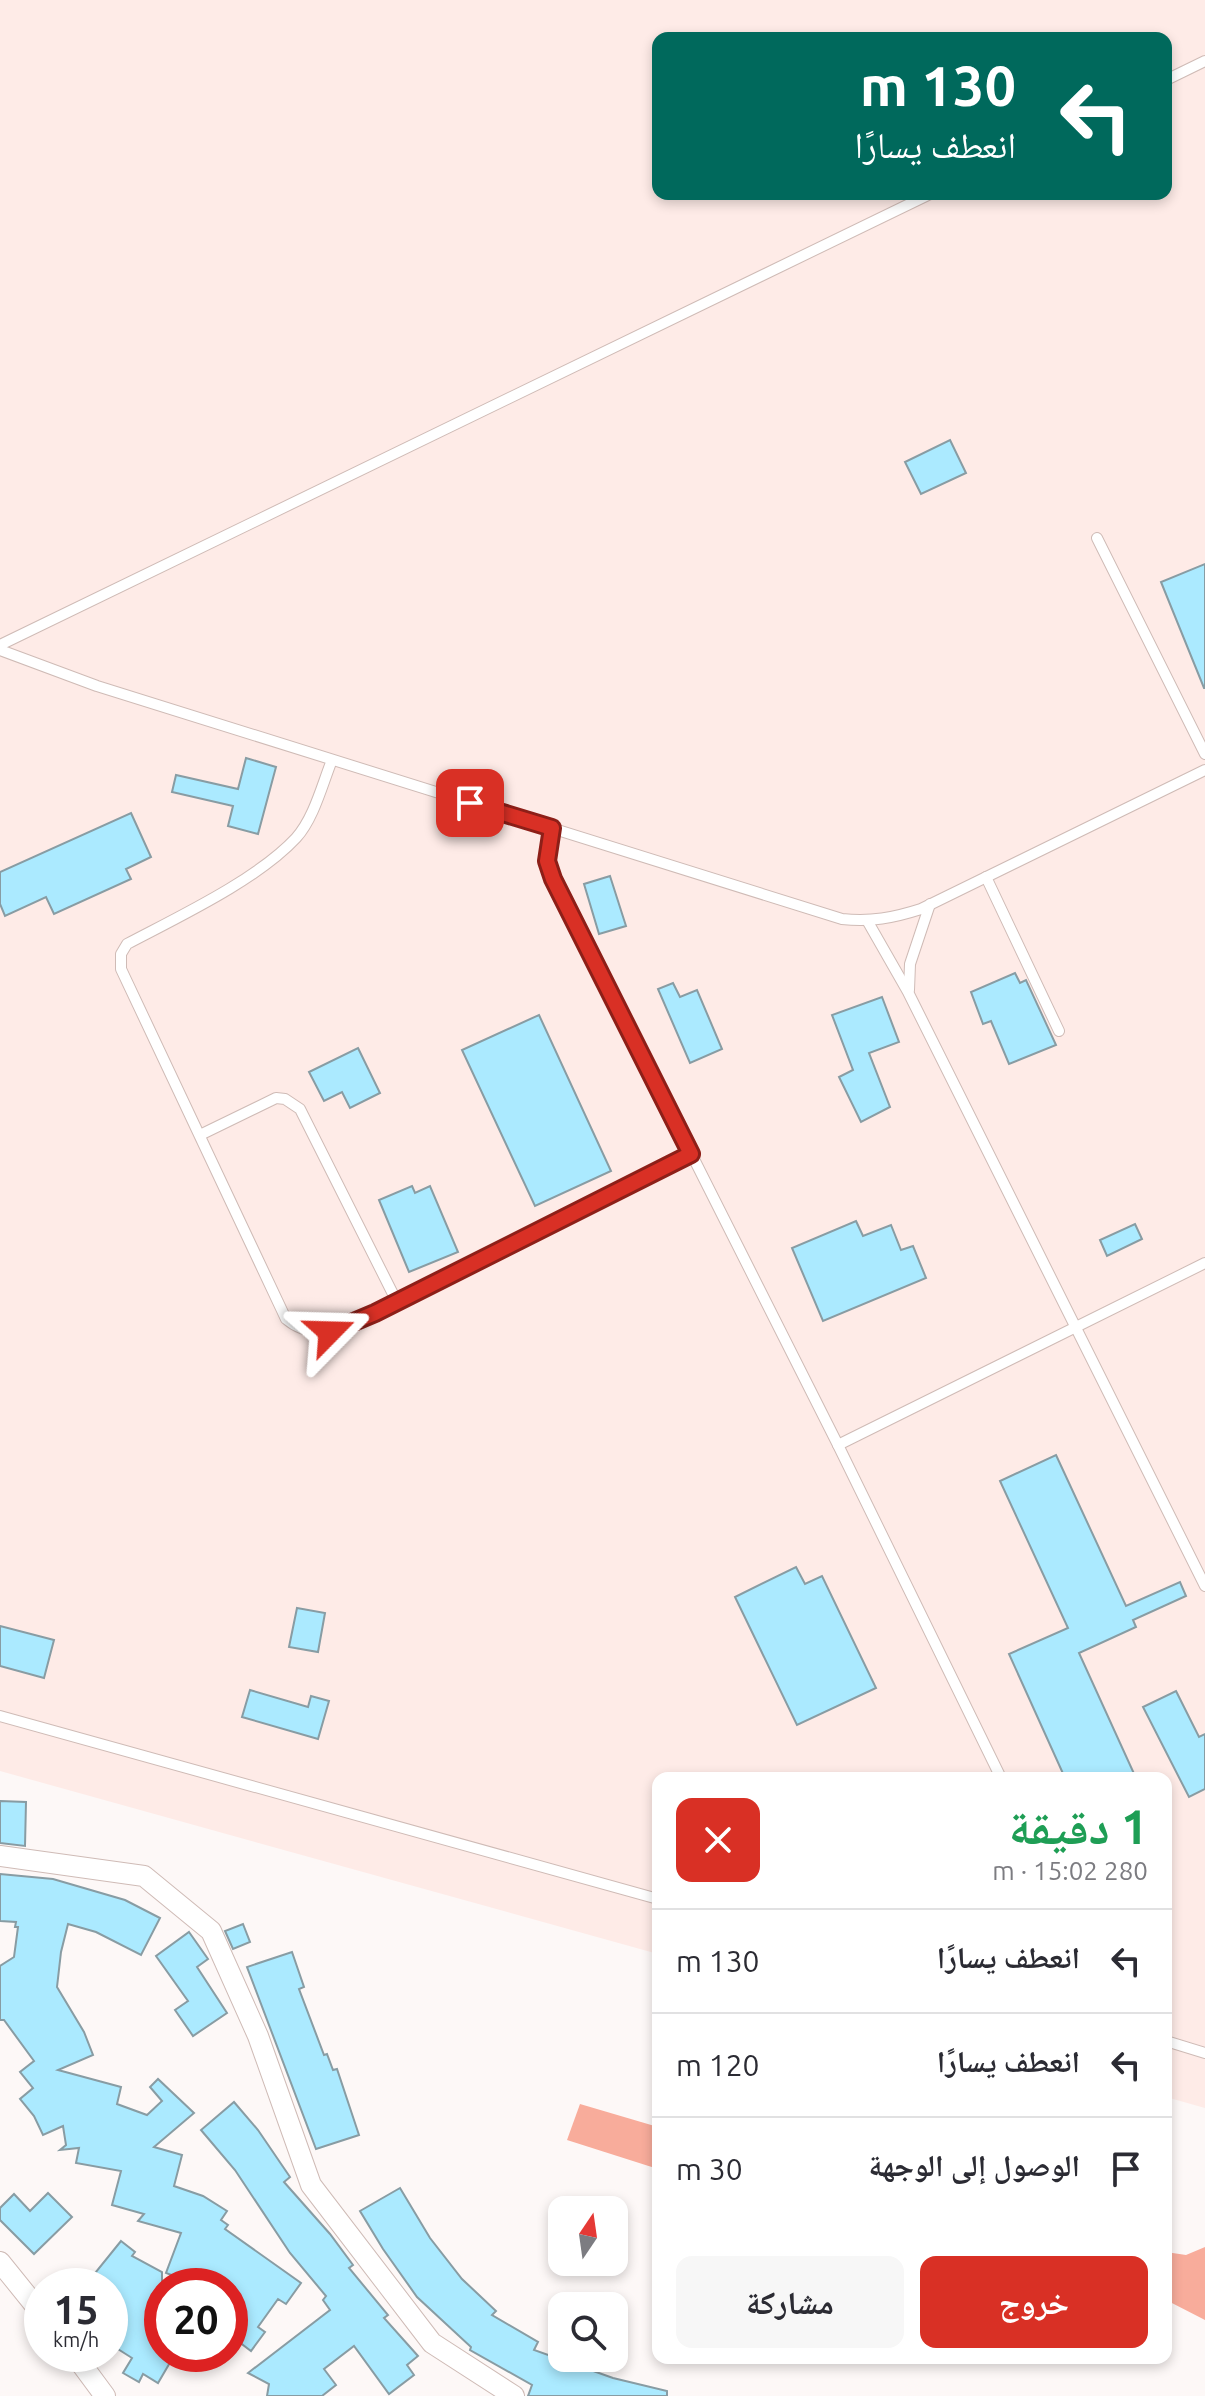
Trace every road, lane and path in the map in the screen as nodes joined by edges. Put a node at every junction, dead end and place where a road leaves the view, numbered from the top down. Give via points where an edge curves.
1 (1205, 61) edge
2 (1172, 77) edge
3 (918, 200) edge
4 (1097, 538) dead end
5 (0, 648) edge
6 (1205, 754) edge
7 (332, 760) junction
8 (1205, 770) edge
9 (552, 828) junction
10 (986, 877) junction
11 (930, 904) junction
12 (868, 922) junction
13 (908, 992) junction
14 (1059, 1031) dead end
15 (200, 1135) junction
16 (691, 1154) junction
17 (1205, 1263) edge
18 (397, 1302) junction
19 (1076, 1328) junction
20 (838, 1445) junction
21 (1205, 1586) edge
22 (0, 1716) edge
23 (998, 1772) edge
24 (0, 1856) edge
25 (652, 1897) edge
26 (1172, 2043) edge
27 (1205, 2053) edge
28 (0, 2262) edge
29 (24, 2292) edge
30 (87, 2372) edge
31 (105, 2396) edge
32 (514, 2396) edge

1 - 2 lane
3 - 5 lane
4 - 6 lane
5 - 7 lane via 97,686
7 - 9 lane
7 - 15 lane via 296,838 236,884 127,944 121,954 121,969
8 - 10 lane
9 - 12 lane via 842,919
9 - 16 lane via 547,861 553,879
10 - 11 lane
10 - 14 lane
11 - 12 lane
11 - 13 lane via 910,964
12 - 13 lane
13 - 19 lane
15 - 18 lane via 286,1319 295,1327 330,1332
15 - 18 lane via 276,1098 292,1102
16 - 18 lane
16 - 20 lane
17 - 19 lane
19 - 20 lane
19 - 21 lane
20 - 23 lane
22 - 25 lane
24 - 32 street via 144,1876 211,1931 258,2036 311,2185 432,2343
26 - 27 lane
28 - 29 street
30 - 31 street

